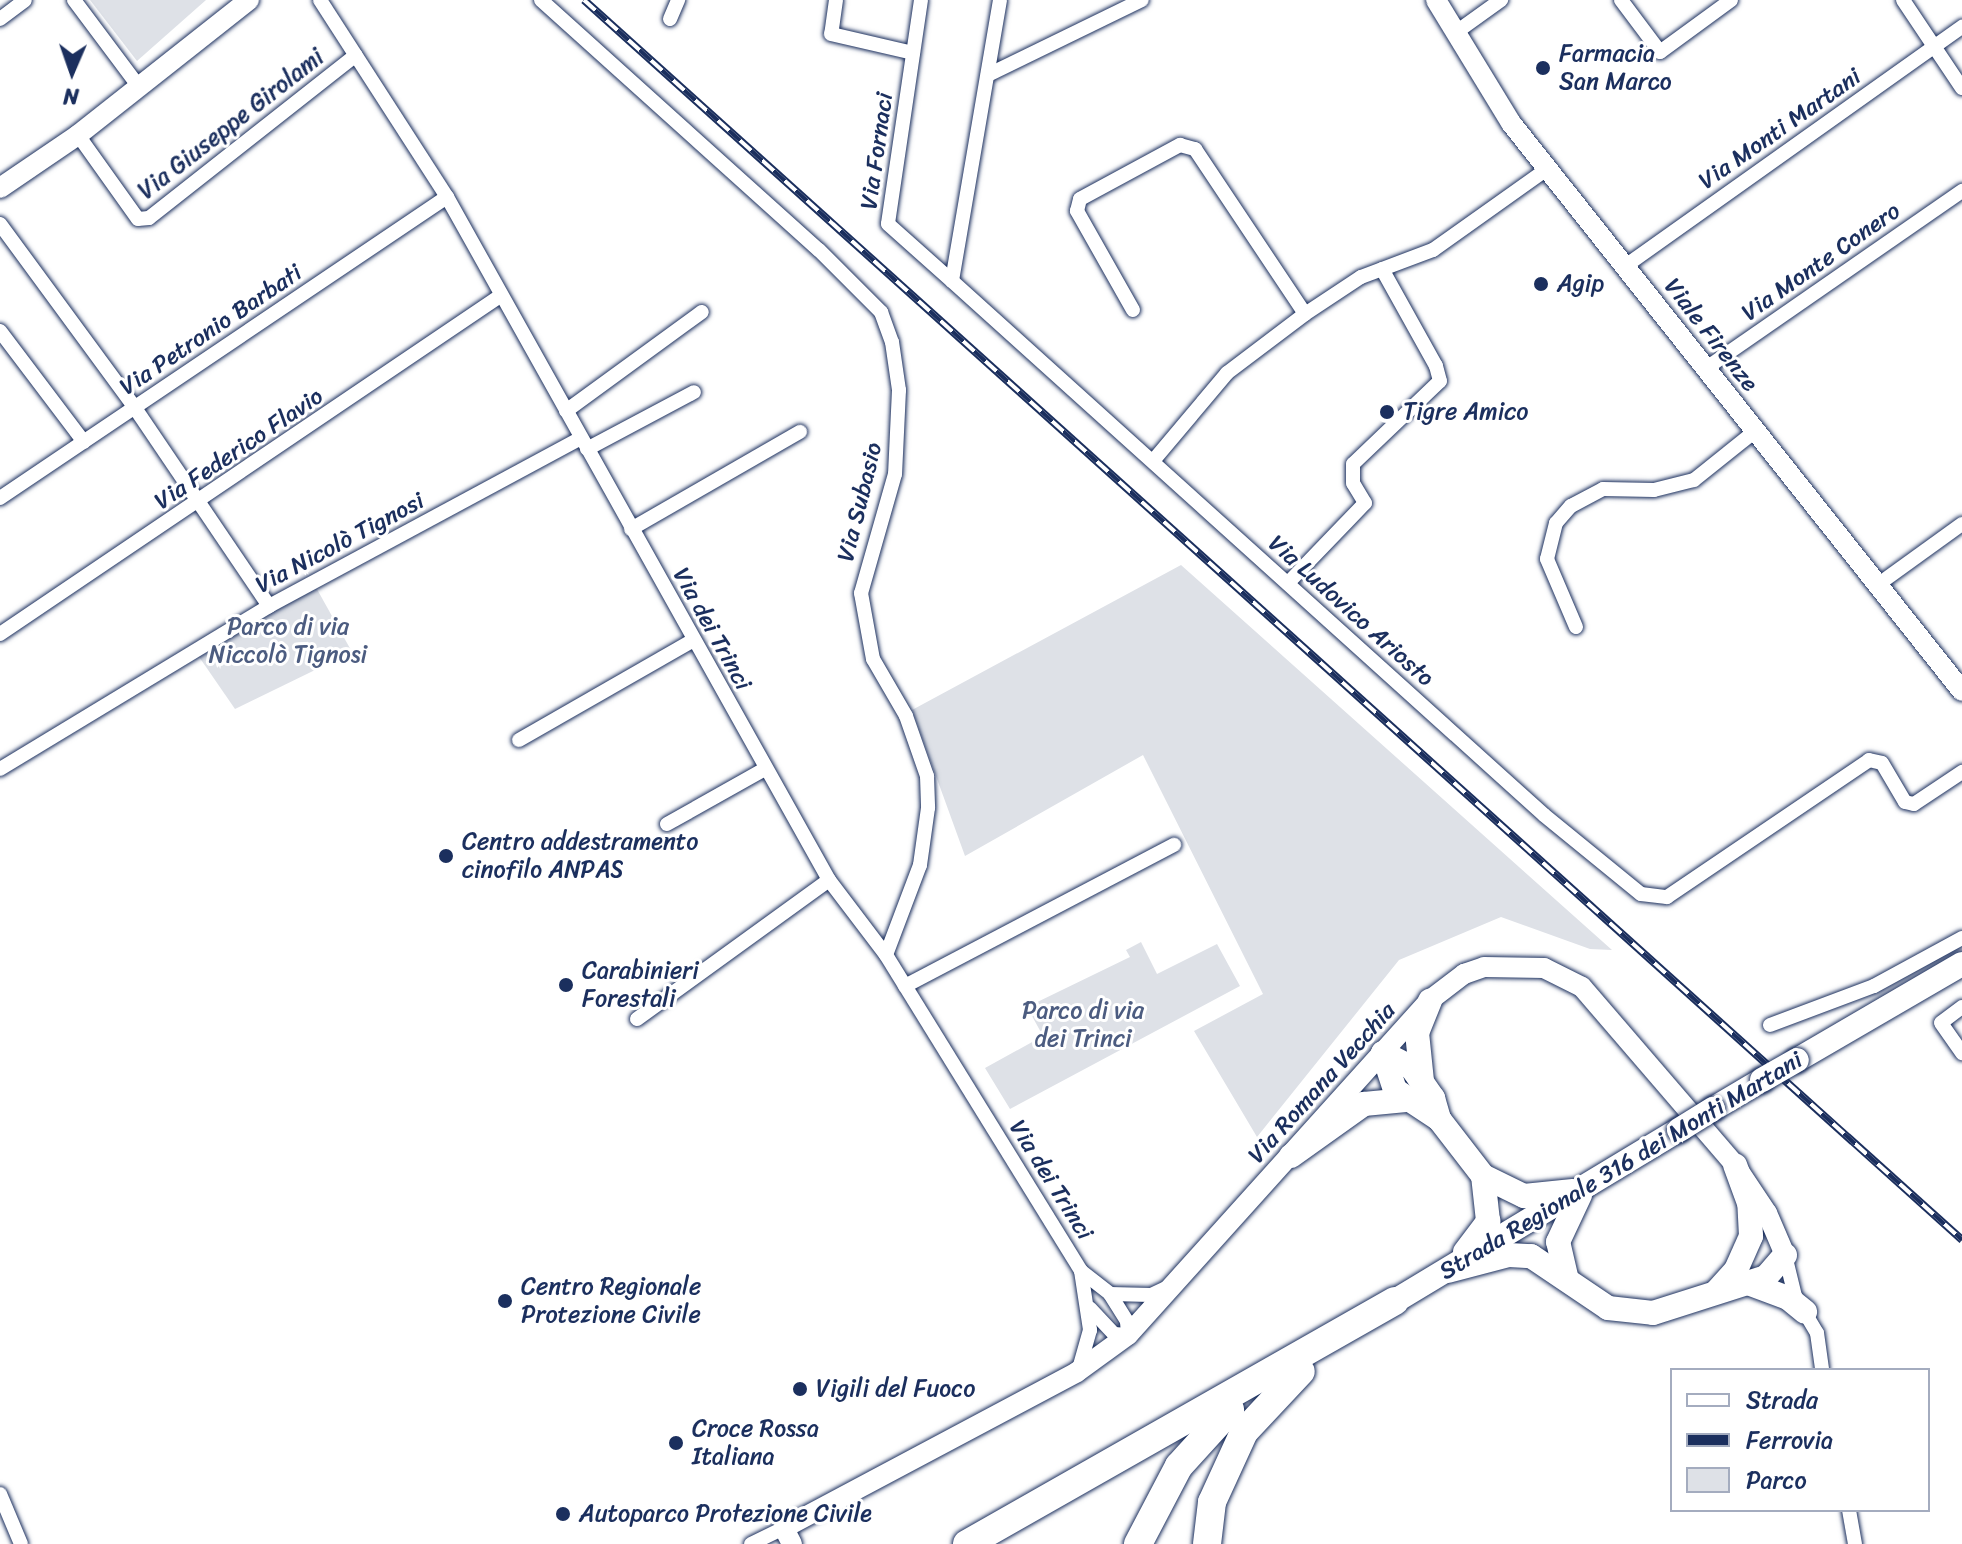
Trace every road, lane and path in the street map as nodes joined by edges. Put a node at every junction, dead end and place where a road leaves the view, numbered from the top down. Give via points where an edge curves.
1 (25, 0) edge
2 (74, 0) edge
3 (249, 0) edge
4 (320, 0) edge
5 (541, 0) edge
6 (678, 0) edge
7 (836, 0) edge
8 (921, 0) edge
9 (1000, 0) edge
10 (1142, 0) edge
11 (1436, 0) edge
12 (1501, 0) edge
13 (1621, 0) edge
14 (1731, 0) edge
15 (1903, 0) edge
16 (0, 19) edge
17 (670, 19) dead end
18 (1962, 27) edge
19 (1455, 33) junction
20 (1933, 47) junction
21 (913, 53) junction
22 (356, 55) junction
23 (988, 75) junction
24 (139, 87) junction
25 (1962, 88) edge
26 (78, 135) junction
27 (1547, 169) junction
28 (0, 188) edge
29 (1962, 191) edge
30 (447, 197) junction
31 (0, 224) edge
32 (1624, 267) junction
33 (1382, 269) junction
34 (952, 281) junction
35 (500, 296) junction
36 (1133, 310) dead end
37 (702, 312) dead end
38 (1305, 314) junction
39 (0, 331) edge
40 (1705, 369) junction
41 (694, 392) dead end
42 (135, 408) junction
43 (566, 411) junction
44 (800, 432) dead end
45 (1754, 432) junction
46 (84, 442) junction
47 (584, 443) junction
48 (1153, 461) junction
49 (0, 498) edge
50 (199, 503) junction
51 (1962, 524) edge
52 (631, 529) junction
53 (1288, 583) junction
54 (1876, 586) junction
55 (269, 606) junction
56 (1576, 627) dead end
57 (0, 634) edge
58 (692, 641) junction
59 (1962, 691) edge
60 (519, 740) dead end
61 (0, 769) edge
62 (765, 769) junction
63 (1962, 772) edge
64 (667, 824) dead end
65 (1174, 845) dead end
66 (829, 880) junction
67 (1962, 938) edge
68 (886, 955) junction
69 (1962, 964) edge
70 (905, 986) junction
71 (1430, 1000) junction
72 (1962, 1007) edge
73 (637, 1019) dead end
74 (1770, 1025) dead end
75 (1383, 1053) junction
76 (1962, 1053) edge
77 (1422, 1081) junction
78 (1406, 1100) junction
79 (1439, 1119) junction
80 (1291, 1156) junction
81 (1735, 1165) junction
82 (1483, 1176) junction
83 (1583, 1189) junction
84 (1785, 1255) junction
85 (1081, 1271) junction
86 (1448, 1271) junction
87 (1566, 1276) junction
88 (1742, 1277) junction
89 (1181, 1281) junction
90 (1110, 1294) junction
91 (1395, 1301) junction
92 (1090, 1308) junction
93 (1809, 1316) junction
94 (1128, 1335) junction
95 (1822, 1368) edge
96 (1281, 1369) junction
97 (1077, 1372) junction
98 (0, 1494) edge
99 (1849, 1512) edge
100 (788, 1536) edge
101 (21, 1544) edge
102 (751, 1544) edge
103 (967, 1544) edge
104 (1138, 1544) edge
105 (1207, 1544) edge
106 (1855, 1544) edge

1 - 16 street
2 - 24 street
3 - 24 street
4 - 22 street, Via dei Trinci
5 - 68 street, Via Subasio via 819,250 881,312 892,342 899,431 895,474 861,593 864,628 927,776 920,865
6 - 17 street
7 - 21 street via 831,34
8 - 21 street, Via Fornaci
9 - 23 street
10 - 23 street
11 - 19 street, Viale Firenze
12 - 19 street
13 - 14 street via 1660,52
15 - 20 street
18 - 20 street, Via Monti Martani
19 - 27 street, Viale Firenze
20 - 25 street
20 - 32 street, Via Monti Martani
21 - 34 street, Via Fornaci via 888,224
22 - 26 street, Via Giuseppe Girolami via 149,218 138,219
22 - 30 street, Via dei Trinci
23 - 34 street
24 - 26 street
26 - 28 street
27 - 32 street, Viale Firenze
27 - 33 street via 1433,250
29 - 40 street, Via Monte Conero
30 - 35 street, Via dei Trinci
30 - 42 street, Via Petronio Barbati
31 - 42 street
32 - 40 street, Viale Firenze
33 - 38 street
33 - 53 street via 1440,381 1353,464 1353,483 1365,503
34 - 48 street, Via Ludovico Ariosto
35 - 43 street, Via dei Trinci
35 - 50 street, Via Federico Flavio
36 - 38 street via 1077,211 1080,199 1180,145 1195,149
37 - 43 street
38 - 48 street via 1227,373
39 - 46 street
40 - 45 street, Viale Firenze
41 - 47 street, Via Nicolò Tignosi
42 - 46 street, Via Petronio Barbati
42 - 50 street
43 - 47 street, Via dei Trinci
44 - 52 street
45 - 54 street, Viale Firenze
45 - 56 street via 1694,480 1654,490 1603,489 1571,506 1556,523 1547,559
46 - 49 street, Via Petronio Barbati
47 - 52 street, Via dei Trinci
47 - 55 street, Via Nicolò Tignosi
48 - 53 street, Via Ludovico Ariosto
50 - 55 street
50 - 57 street, Via Federico Flavio
51 - 54 street
52 - 58 street, Via dei Trinci
53 - 63 street, Via Ludovico Ariosto via 1544,815 1653,900 1667,897 1869,760 1882,763 1905,802 1922,801
54 - 59 street, Viale Firenze
55 - 61 street, Via Nicolò Tignosi
58 - 60 street
58 - 62 street, Via dei Trinci
62 - 64 street
62 - 66 street, Via dei Trinci
65 - 70 street
66 - 68 street, Via dei Trinci
66 - 73 street
67 - 74 street via 1874,986
68 - 70 street, Via dei Trinci
69 - 83 main road, Strada Regionale 316 dei Monti Martani, bridge
70 - 85 street, Via dei Trinci
71 - 75 street, Via Romana Vecchia
71 - 77 main road via 1417,1033
71 - 81 street, Via Romana Vecchia via 1464,974 1484,967 1525,964 1564,975 1582,987
72 - 76 street via 1941,1023
75 - 77 main road via 1412,1068
75 - 78 main road via 1386,1074
75 - 80 street, Via Romana Vecchia
77 - 79 main road
78 - 79 main road
78 - 80 main road via 1364,1104
79 - 82 main road
80 - 89 street, Via Romana Vecchia
81 - 84 street, Via Romana Vecchia via 1767,1213
81 - 88 main road via 1752,1224
82 - 83 main road via 1524,1196
82 - 86 main road via 1488,1221
83 - 86 main road, Strada Regionale 316 dei Monti Martani
83 - 87 main road via 1564,1219 1558,1242
84 - 88 main road via 1765,1256
84 - 93 street, Via Romana Vecchia
85 - 90 street, Via dei Trinci
85 - 92 street, Via dei Trinci
86 - 87 main road via 1520,1255 1544,1261
86 - 91 main road, Strada Regionale 316 dei Monti Martani
87 - 88 main road via 1593,1300 1629,1312 1684,1306
88 - 93 main road via 1788,1298
89 - 90 street via 1151,1295
89 - 94 street, Via Romana Vecchia
90 - 94 street, Via dei Trinci
91 - 96 highway, Strada Regionale 316 dei Monti Martani
91 - 105 highway via 1265,1404 1229,1461 1212,1502
92 - 94 street via 1114,1334
92 - 97 street, Via dei Trinci via 1088,1350
93 - 95 street, Via Romana Vecchia
94 - 97 street, Via Romana Vecchia
96 - 103 highway
96 - 104 highway via 1211,1426 1179,1466
97 - 100 street, Via Romana Vecchia
98 - 101 street
99 - 106 street
100 - 102 street, Via Romana Vecchia

